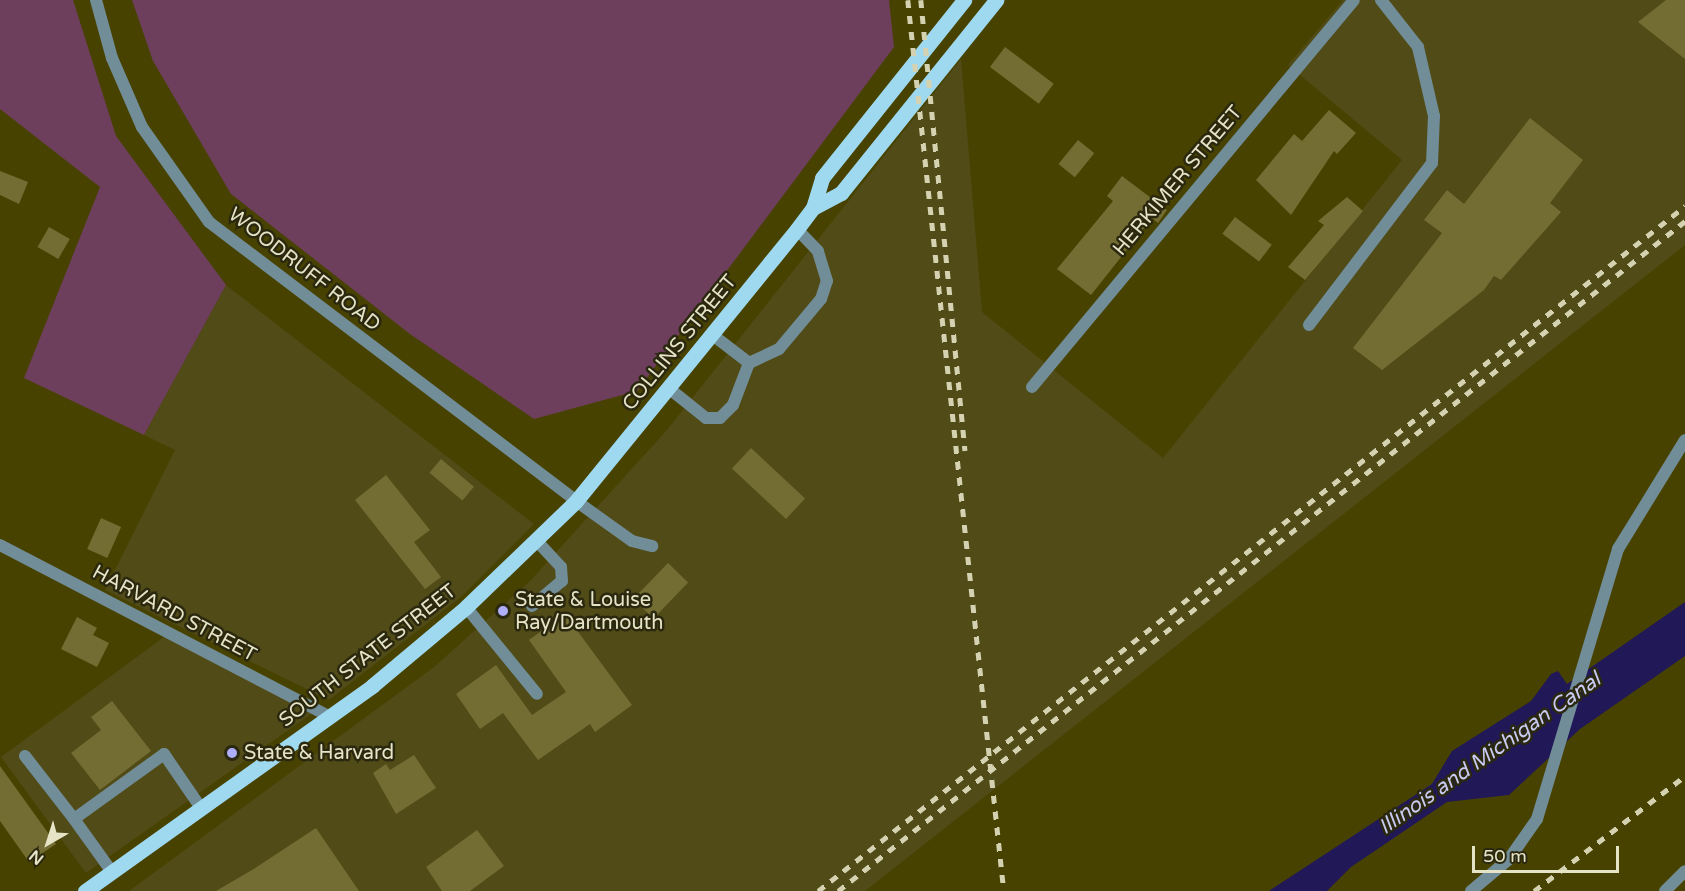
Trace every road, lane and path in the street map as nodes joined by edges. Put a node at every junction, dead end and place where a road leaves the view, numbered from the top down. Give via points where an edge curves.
1 (96, 0) edge
2 (964, 0) edge
3 (996, 0) edge
4 (1354, 0) edge
5 (1381, 0) edge
6 (813, 208) junction
7 (797, 229) junction
8 (1309, 325) dead end
9 (714, 336) junction
10 (749, 363) junction
11 (1032, 387) dead end
12 (670, 390) junction
13 (1685, 440) edge
14 (576, 501) junction
15 (536, 540) junction
16 (0, 545) edge
17 (652, 546) dead end
18 (532, 606) dead end
19 (466, 607) junction
20 (537, 694) dead end
21 (330, 717) junction
22 (25, 756) dead end
23 (201, 808) junction
24 (74, 819) junction
25 (1685, 871) edge
26 (112, 872) junction
27 (85, 891) edge
28 (1471, 891) edge
29 (1665, 891) edge

1 - 14 street, WOODRUFF ROAD via 112,58 142,127 209,222
2 - 6 main road, COLLINS STREET via 822,178
3 - 6 main road, COLLINS STREET via 841,193
4 - 11 street, HERKIMER STREET
5 - 8 street via 1418,47 1434,116 1432,163
6 - 7 main road, COLLINS STREET
7 - 9 main road, COLLINS STREET
7 - 10 street via 818,251 827,281 821,299 779,349
9 - 10 street
9 - 12 main road, COLLINS STREET
10 - 12 street via 733,405 720,418 706,418
12 - 14 main road, COLLINS STREET
13 - 28 street via 1618,549 1552,780 1526,839
14 - 15 main road, SOUTH STATE STREET
14 - 17 street, WOODRUFF ROAD via 632,541
15 - 18 street via 561,567 562,581
15 - 19 main road, SOUTH STATE STREET
16 - 21 street, HARVARD STREET
19 - 20 street
19 - 21 main road, SOUTH STATE STREET
21 - 23 main road, SOUTH STATE STREET
22 - 24 street
23 - 24 street via 164,754
23 - 26 main road, SOUTH STATE STREET
24 - 26 street
25 - 29 street
26 - 27 main road, SOUTH STATE STREET

